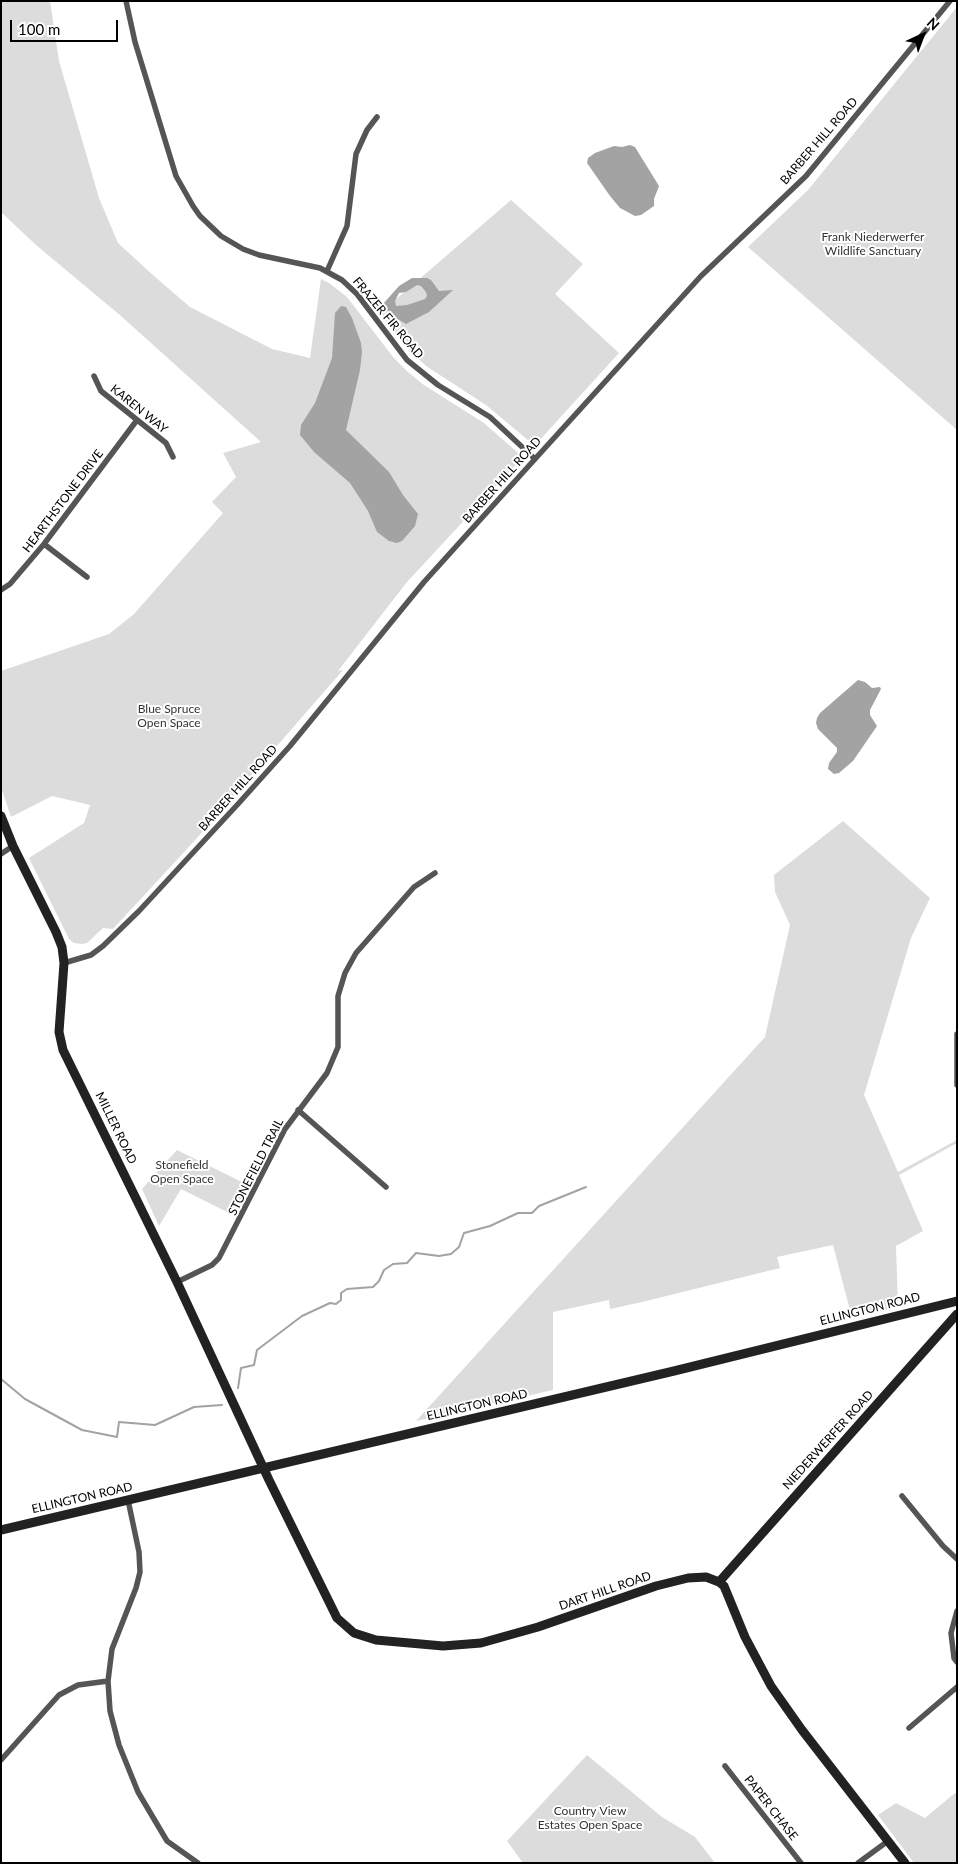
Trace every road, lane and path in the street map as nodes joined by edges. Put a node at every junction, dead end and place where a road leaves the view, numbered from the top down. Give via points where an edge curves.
1 (126, 1) edge
2 (950, 1) edge
3 (376, 117) dead end
4 (327, 270) junction
5 (94, 376) dead end
6 (137, 420) junction
7 (173, 456) dead end
8 (535, 458) junction
9 (44, 544) junction
10 (87, 577) dead end
11 (1, 590) edge
12 (1, 816) edge
13 (12, 846) junction
14 (1, 854) edge
15 (436, 873) dead end
16 (64, 963) junction
17 (957, 1034) edge
18 (957, 1085) edge
19 (298, 1110) junction
20 (386, 1187) dead end
21 (177, 1282) junction
22 (957, 1300) edge
23 (957, 1314) edge
24 (264, 1468) junction
25 (902, 1496) dead end
26 (128, 1500) junction
27 (1, 1530) edge
28 (957, 1559) edge
29 (719, 1582) junction
30 (957, 1611) edge
31 (957, 1662) edge
32 (108, 1681) junction
33 (957, 1688) edge
34 (909, 1728) dead end
35 (1, 1760) edge
36 (725, 1766) dead end
37 (888, 1840) junction
38 (198, 1863) edge
39 (801, 1863) edge
40 (858, 1863) edge
41 (905, 1863) edge

1 - 4 street, FRAZER FIR ROAD via 135,42 176,176 193,206 221,236 243,249
2 - 8 street, BARBER HILL ROAD via 806,176 701,276
3 - 4 street via 356,154 345,231
4 - 8 street, FRAZER FIR ROAD via 357,294 415,367 490,417
5 - 6 street, KAREN WAY via 101,391
6 - 7 street, KAREN WAY via 166,443
6 - 9 street, HEARTHSTONE DRIVE
8 - 16 street, BARBER HILL ROAD via 424,582 290,746 139,911 91,955
9 - 10 street
9 - 11 street, HEARTHSTONE DRIVE
12 - 13 street, MILLER ROAD
13 - 14 street
13 - 16 street, MILLER ROAD via 56,932
15 - 19 street, STONEFIELD TRAIL via 414,887 356,953 338,996 338,1046 327,1073
16 - 21 street, MILLER ROAD via 59,1024 63,1050
17 - 18 street
19 - 20 street
19 - 21 street, STONEFIELD TRAIL via 285,1129 219,1258 212,1265
21 - 24 street, MILLER ROAD
22 - 24 street, ELLINGTON ROAD
23 - 29 street, NIEDERWERFER ROAD
24 - 26 street, ELLINGTON ROAD
24 - 29 street, DART HILL ROAD via 337,1618 354,1633 376,1640 443,1646 481,1643 656,1586 688,1578 706,1577
25 - 28 street
26 - 27 street, ELLINGTON ROAD
26 - 32 street via 140,1572 112,1648
29 - 37 street via 724,1586 745,1637 771,1686
30 - 31 street via 952,1633
32 - 35 street via 78,1685 59,1695
32 - 38 street via 110,1711 119,1745 138,1792 167,1841
33 - 34 street
36 - 39 street, PAPER CHASE
37 - 40 street
37 - 41 street

